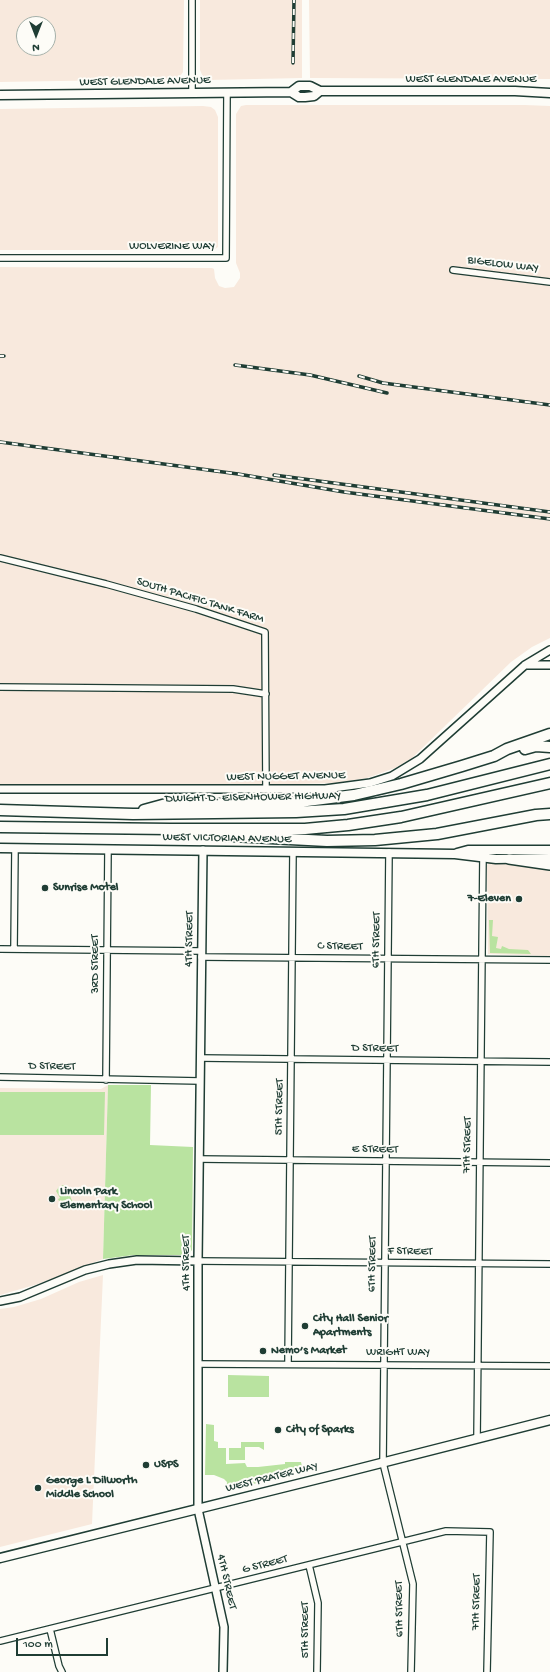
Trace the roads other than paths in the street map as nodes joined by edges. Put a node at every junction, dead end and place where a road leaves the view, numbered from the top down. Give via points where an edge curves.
1 (192, 0) edge
2 (192, 93) junction
3 (227, 93) junction
4 (550, 93) edge
5 (0, 95) edge
6 (0, 258) edge
7 (453, 270) dead end
8 (550, 282) edge
9 (0, 558) edge
10 (550, 650) edge
11 (525, 664) junction
12 (550, 665) edge
13 (0, 687) edge
14 (266, 694) junction
15 (550, 734) edge
16 (550, 747) edge
17 (494, 756) junction
18 (550, 764) edge
19 (550, 783) edge
20 (0, 789) edge
21 (266, 790) junction
22 (550, 808) edge
23 (0, 810) edge
24 (133, 814) junction
25 (550, 814) edge
26 (536, 815) junction
27 (0, 827) edge
28 (170, 829) junction
29 (0, 848) edge
30 (15, 848) junction
31 (108, 849) junction
32 (202, 850) junction
33 (550, 850) edge
34 (293, 852) junction
35 (389, 852) junction
36 (483, 854) junction
37 (550, 858) edge
38 (509, 859) junction
39 (550, 865) edge
40 (0, 949) edge
41 (14, 949) junction
42 (107, 950) junction
43 (201, 954) junction
44 (292, 957) junction
45 (388, 958) junction
46 (481, 959) junction
47 (550, 960) edge
48 (200, 1058) junction
49 (292, 1059) junction
50 (387, 1060) junction
51 (480, 1061) junction
52 (550, 1062) edge
53 (0, 1077) edge
54 (106, 1080) junction
55 (200, 1080) junction
56 (199, 1159) junction
57 (290, 1160) junction
58 (386, 1161) junction
59 (479, 1162) junction
60 (550, 1163) edge
61 (198, 1261) junction
62 (289, 1262) junction
63 (384, 1263) junction
64 (478, 1264) junction
65 (550, 1264) edge
66 (0, 1302) edge
67 (288, 1363) junction
68 (198, 1364) junction
69 (383, 1364) junction
70 (477, 1365) junction
71 (550, 1366) edge
72 (550, 1420) edge
73 (477, 1439) junction
74 (383, 1463) junction
75 (198, 1509) junction
76 (490, 1532) joint
77 (402, 1542) junction
78 (0, 1558) edge
79 (309, 1565) junction
80 (216, 1588) junction
81 (50, 1629) junction
82 (0, 1641) edge
83 (62, 1672) edge
84 (223, 1672) edge
85 (317, 1672) edge
86 (411, 1672) edge
87 (487, 1672) edge

1 - 2 street
2 - 3 main road, WEST GLENDALE AVENUE
2 - 5 main road, WEST GLENDALE AVENUE
3 - 4 main road, WEST GLENDALE AVENUE via 291,92 299,86 310,86 320,92
3 - 6 street, WOLVERINE WAY via 226,258
7 - 8 street, BIGELOW WAY
9 - 14 street, SOUTH PACIFIC TANK FARM via 196,609 266,632
10 - 11 street, WEST NUGGET AVENUE
11 - 12 street
11 - 21 street, WEST NUGGET AVENUE via 438,745 402,771 380,780 342,788
13 - 14 street via 233,689
14 - 21 street, SOUTH PACIFIC TANK FARM
15 - 17 highway
16 - 17 highway via 536,746
17 - 24 highway via 401,784 341,797 269,805 166,804
18 - 24 highway, DWIGHT D. EISENHOWER HIGHWAY via 427,795 344,809
19 - 28 highway via 401,817 348,825 305,829
20 - 21 street, WEST NUGGET AVENUE
22 - 26 highway
23 - 24 highway, DWIGHT D. EISENHOWER HIGHWAY
25 - 26 highway
26 - 28 highway via 437,834 359,841 206,834
27 - 28 highway
29 - 30 main road, WEST VICTORIAN AVENUE
30 - 31 main road, WEST VICTORIAN AVENUE
30 - 41 street
31 - 32 main road, WEST VICTORIAN AVENUE
31 - 42 street, 3RD STREET
32 - 34 main road, WEST VICTORIAN AVENUE
32 - 43 street, 4TH STREET
33 - 36 main road, WEST VICTORIAN AVENUE
34 - 35 main road, WEST VICTORIAN AVENUE
34 - 44 street, 5TH STREET
35 - 36 main road, WEST VICTORIAN AVENUE via 455,854 468,850
35 - 45 street, 6TH STREET
36 - 38 main road, WEST VICTORIAN AVENUE
36 - 46 street, 7TH STREET
37 - 38 main road, WEST VICTORIAN AVENUE
38 - 39 main road
40 - 41 street, C STREET
41 - 42 street, C STREET
42 - 43 street, C STREET
42 - 54 street, 3RD STREET
43 - 44 street, C STREET
43 - 48 street, 4TH STREET
44 - 45 street, C STREET
44 - 49 street, 5TH STREET
45 - 46 street, C STREET
45 - 50 street, 6TH STREET
46 - 47 street, C STREET
46 - 51 street, 7TH STREET
48 - 49 street, D STREET
48 - 55 street, 4TH STREET
49 - 50 street, D STREET
49 - 57 street, 5TH STREET
50 - 51 street, D STREET
50 - 58 street, 6TH STREET
51 - 52 street, D STREET
51 - 59 street, 7TH STREET
53 - 54 street, D STREET
54 - 55 street, D STREET
55 - 56 street, 4TH STREET
56 - 57 street, E STREET
56 - 61 street, 4TH STREET
57 - 58 street, E STREET
57 - 62 street, 5TH STREET
58 - 59 street, E STREET
58 - 63 street, 6TH STREET
59 - 60 street, E STREET
59 - 64 street, 7TH STREET
61 - 62 street, F STREET
61 - 66 street via 137,1260 109,1264 85,1270 20,1297
61 - 68 street, 4TH STREET
62 - 63 street, F STREET
62 - 67 street, 5TH STREET
63 - 64 street, F STREET
63 - 69 street, 6TH STREET
64 - 65 street, F STREET
64 - 70 street, 7TH STREET
67 - 68 street, WRIGHT WAY
67 - 69 street, WRIGHT WAY
68 - 75 street, 4TH STREET
69 - 70 street, WRIGHT WAY
69 - 74 street, 6TH STREET
70 - 71 street, WRIGHT WAY
70 - 73 street, 7TH STREET
72 - 73 main road, WEST PRATER WAY
73 - 74 main road, WEST PRATER WAY
74 - 75 main road, WEST PRATER WAY
74 - 77 street, 6TH STREET
75 - 78 main road, WEST PRATER WAY
75 - 80 street, 4TH STREET
76 - 77 street, G STREET via 446,1531
76 - 87 street, 7TH STREET
77 - 79 street, G STREET
77 - 86 street, 6TH STREET via 413,1584
79 - 80 street, G STREET
79 - 85 street, 5TH STREET via 318,1603
80 - 81 street, G STREET
80 - 84 street, 4TH STREET via 224,1626
81 - 82 street, G STREET
81 - 83 street

